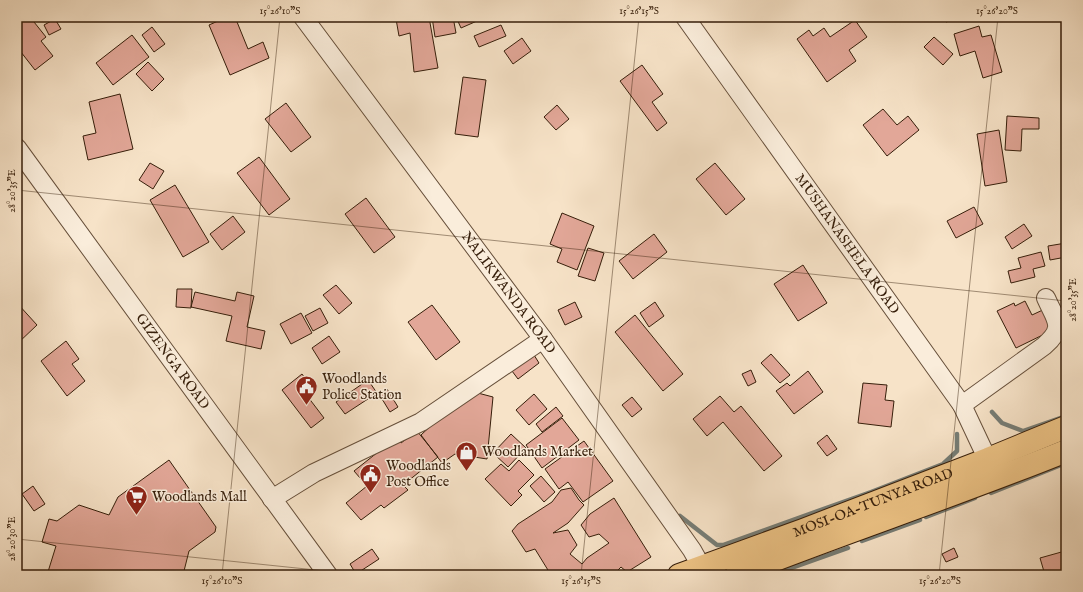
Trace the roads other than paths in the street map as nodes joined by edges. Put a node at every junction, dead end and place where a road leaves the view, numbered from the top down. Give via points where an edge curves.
1 (303, 17) edge
2 (685, 17) edge
3 (17, 148) edge
4 (1046, 298) dead end
5 (543, 339) junction
6 (962, 405) junction
7 (1066, 427) edge
8 (1066, 451) edge
9 (988, 459) junction
10 (996, 480) junction
11 (272, 499) junction
12 (704, 570) edge
13 (328, 575) edge
14 (679, 575) edge
15 (736, 575) edge

1 - 5 street, NALIKWANDA ROAD
2 - 6 street, MUSHANASHELA ROAD
3 - 11 street, GIZENGA ROAD
4 - 6 street via 1058,327 1055,336
5 - 11 street via 421,422 314,473
5 - 12 street, NALIKWANDA ROAD
6 - 9 street, MUSHANASHELA ROAD
7 - 9 main road, MOSI-OA-TUNYA ROAD
8 - 10 main road, MOSI-OA-TUNYA ROAD
9 - 10 street, MUSHANASHELA ROAD
9 - 12 main road, MOSI-OA-TUNYA ROAD
10 - 15 main road, MOSI-OA-TUNYA ROAD via 809,546
11 - 13 street, GIZENGA ROAD
12 - 14 main road, MOSI-OA-TUNYA ROAD

